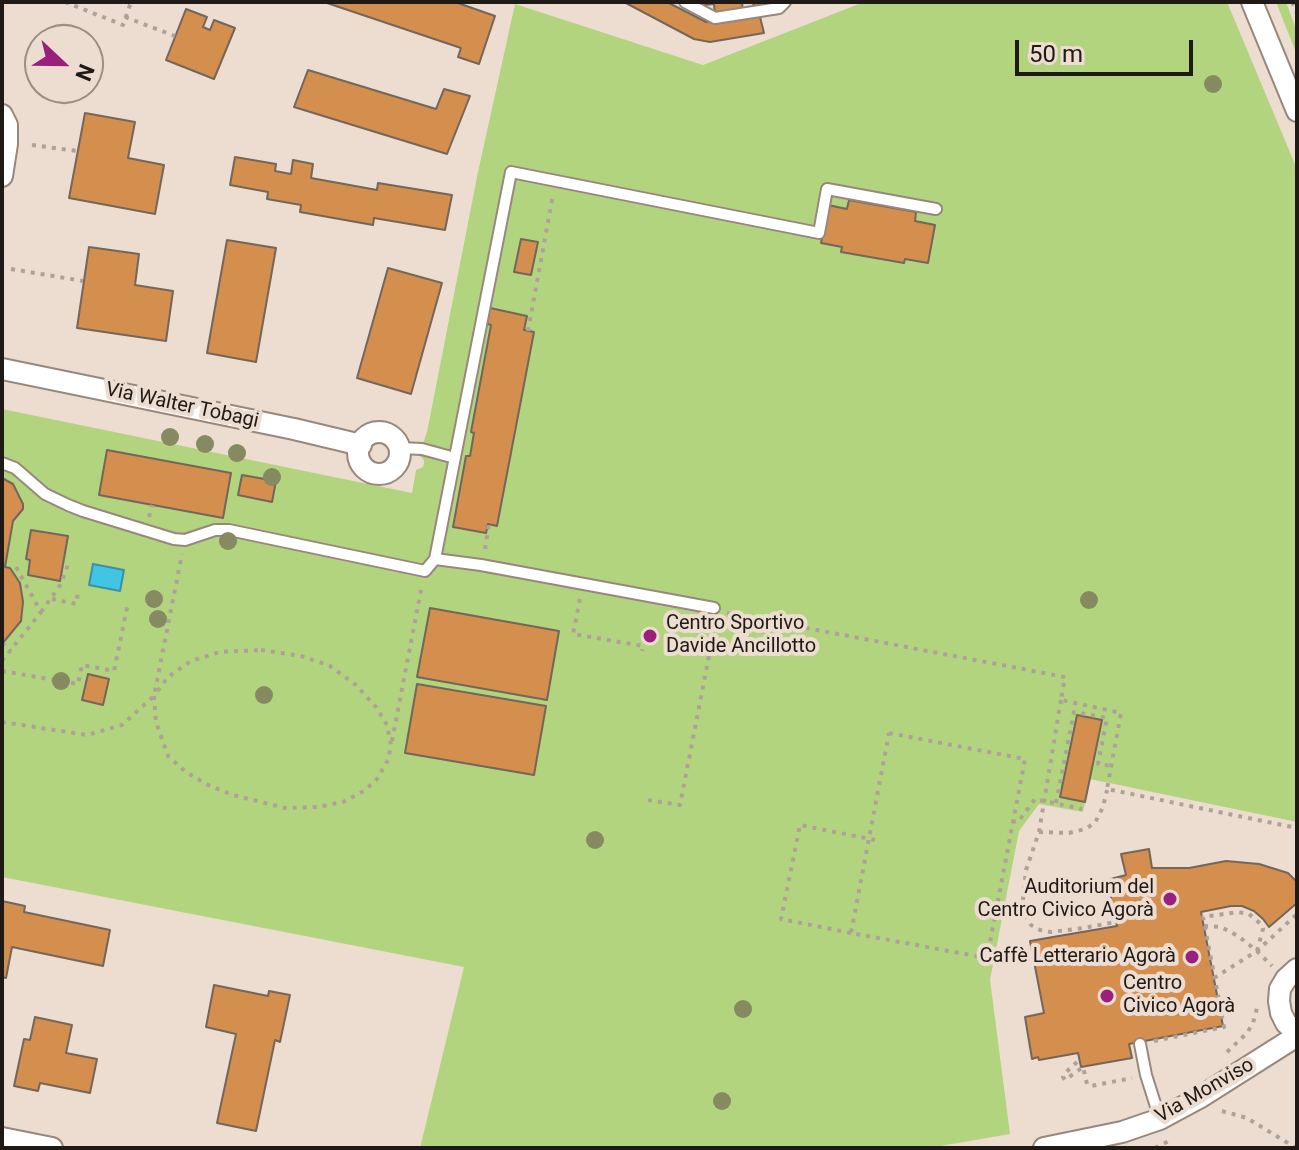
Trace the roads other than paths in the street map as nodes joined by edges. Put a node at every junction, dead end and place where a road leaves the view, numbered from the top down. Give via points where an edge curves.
1 (685, 2) edge
2 (785, 2) edge
3 (1252, 2) edge
4 (1297, 111) edge
5 (2, 115) edge
6 (2, 176) edge
7 (936, 209) dead end
8 (2, 369) edge
9 (361, 445) junction
10 (400, 448) junction
11 (455, 458) junction
12 (2, 463) edge
13 (435, 559) junction
14 (716, 609) road end
15 (1289, 964) edge
16 (1293, 1031) edge
17 (1140, 1044) road end
18 (1160, 1119) junction
19 (2, 1138) edge
20 (52, 1148) edge
21 (1044, 1148) edge

1 - 2 lane via 715,18 779,8
3 - 4 street
5 - 6 street via 7,144
7 - 11 lane via 827,189 819,233 511,172
8 - 9 street, Via Walter Tobagi
9 - 10 street via 371,435 385,433
9 - 10 street via 361,463 376,474 394,468
10 - 11 lane
11 - 13 lane
12 - 13 lane via 45,494 83,511 174,539 229,530 425,571
13 - 14 lane
15 - 16 street via 1279,1001
16 - 18 street, Via Monviso via 1272,1052
17 - 18 lane
18 - 21 street, Via Monviso
19 - 20 street

